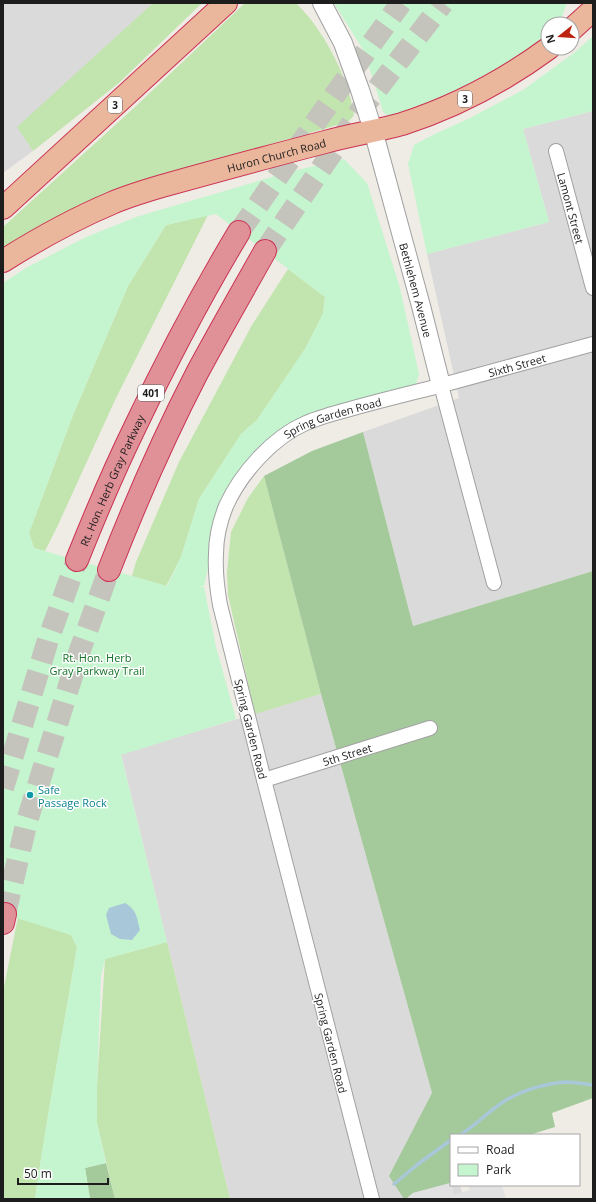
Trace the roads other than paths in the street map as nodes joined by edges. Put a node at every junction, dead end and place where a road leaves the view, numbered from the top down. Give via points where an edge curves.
1 (226, 3) edge
2 (322, 3) edge
3 (593, 10) edge
4 (580, 22) edge
5 (540, 54) edge
6 (373, 130) junction
7 (556, 151) dead end
8 (3, 208) edge
9 (239, 232) tunnel mouth
10 (265, 252) tunnel mouth
11 (3, 261) edge
12 (593, 288) edge
13 (593, 344) edge
14 (441, 385) junction
15 (77, 560) tunnel mouth
16 (109, 570) tunnel mouth
17 (494, 583) dead end
18 (430, 728) dead end
19 (264, 780) junction
20 (372, 1199) edge

1 - 8 highway, 3
2 - 6 street, Bethlehem Avenue via 344,43
3 - 4 highway
5 - 6 highway, Huron Church Road / 3 via 508,76 461,100 412,120
6 - 11 highway, Huron Church Road / 3 via 162,186 113,202
6 - 14 street, Bethlehem Avenue
7 - 12 street, Lamont Street
9 - 15 highway, Rt. Hon. Herb Gray Parkway / 401 via 166,363 104,495
10 - 16 highway via 196,374 129,518
13 - 14 street, Sixth Street
14 - 17 street, Bethlehem Avenue
14 - 19 street, Spring Garden Road via 305,423 275,442 261,455 226,506 216,553 216,581
18 - 19 street, 5th Street
19 - 20 street, Spring Garden Road

